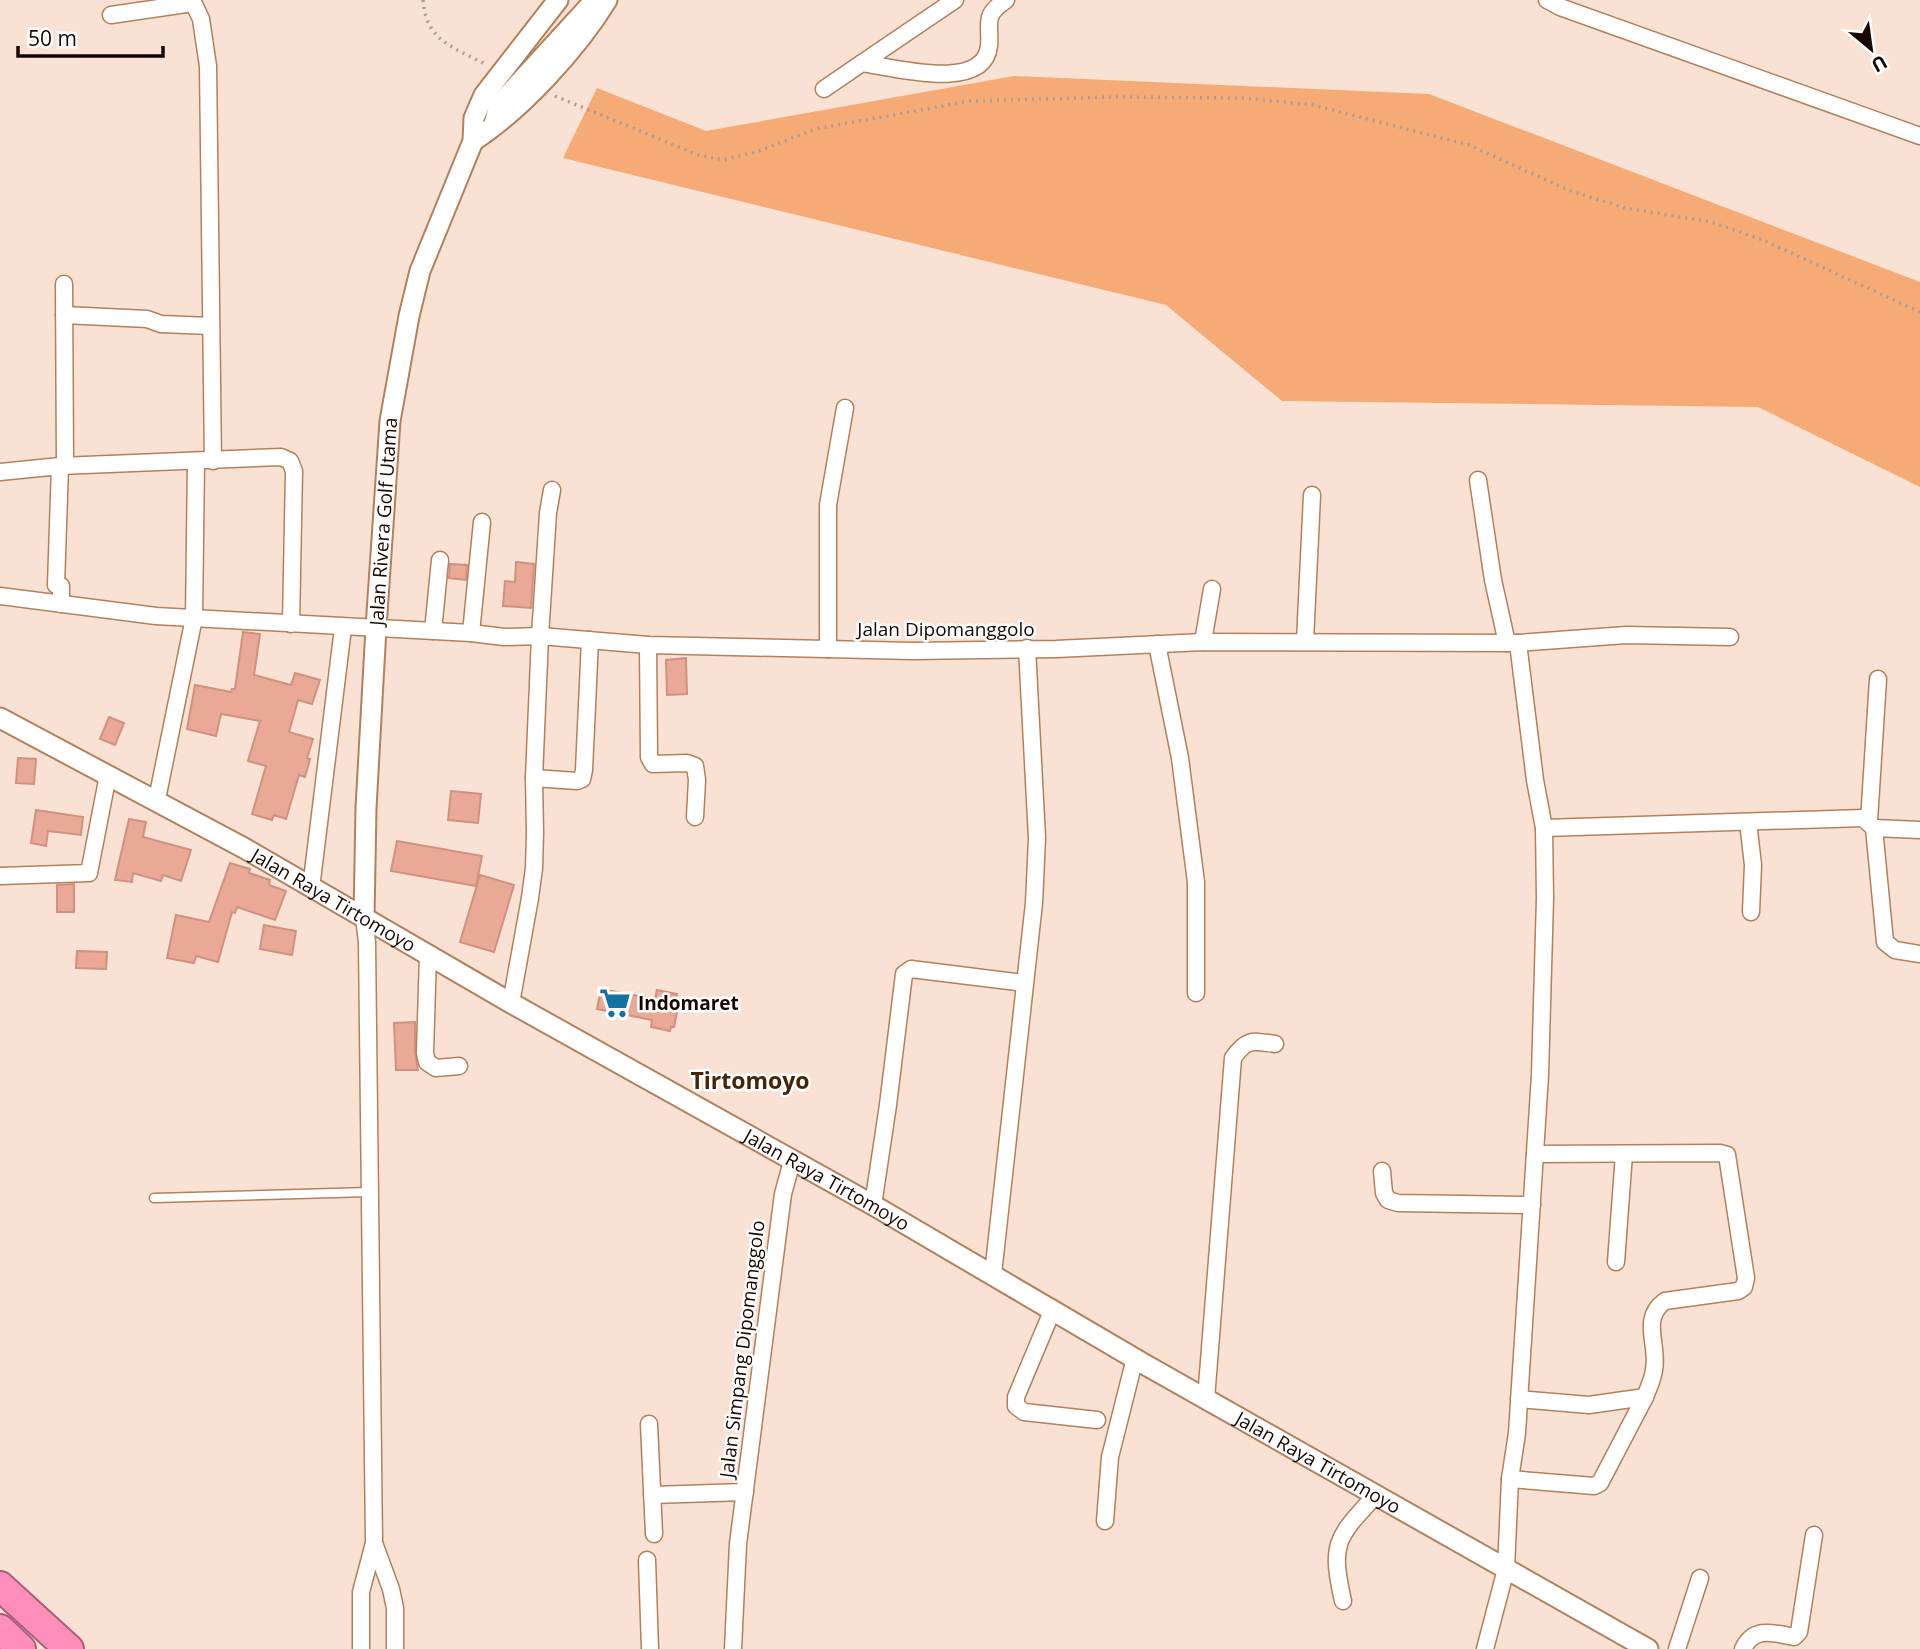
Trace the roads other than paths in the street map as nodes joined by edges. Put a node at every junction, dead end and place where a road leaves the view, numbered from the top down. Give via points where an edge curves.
1 (558, 0) edge
2 (579, 0) edge
3 (595, 0) edge
4 (607, 0) edge
5 (954, 0) edge
6 (1006, 0) edge
7 (1548, 0) edge
8 (193, 1) edge
9 (111, 15) dead end
10 (862, 63) junction
11 (824, 89) dead end
12 (474, 118) junction
13 (493, 129) junction
14 (1920, 136) edge
15 (470, 149) junction
16 (64, 284) dead end
17 (64, 315) junction
18 (211, 326) junction
19 (845, 408) dead end
20 (196, 461) junction
21 (213, 461) junction
22 (63, 466) junction
23 (0, 472) edge
24 (1478, 480) dead end
25 (552, 490) dead end
26 (1312, 495) dead end
27 (482, 522) dead end
28 (440, 560) dead end
29 (1212, 589) dead end
30 (0, 596) edge
31 (61, 604) junction
32 (194, 618) junction
33 (290, 624) junction
34 (343, 628) junction
35 (376, 628) junction
36 (433, 631) junction
37 (471, 633) junction
38 (540, 636) junction
39 (1730, 638) dead end
40 (590, 640) junction
41 (1305, 641) junction
42 (1203, 642) junction
43 (1512, 643) junction
44 (1157, 644) junction
45 (648, 645) junction
46 (1027, 648) junction
47 (828, 649) junction
48 (1878, 679) dead end
49 (0, 718) edge
50 (108, 775) junction
51 (534, 778) junction
52 (157, 799) junction
53 (695, 817) dead end
54 (1748, 822) junction
55 (1871, 825) junction
56 (1545, 828) junction
57 (1920, 830) edge
58 (0, 876) edge
59 (311, 888) junction
60 (1751, 912) dead end
61 (364, 917) junction
62 (428, 954) junction
63 (1920, 954) edge
64 (1024, 983) junction
65 (1196, 993) dead end
66 (511, 1003) junction
67 (1275, 1044) dead end
68 (460, 1066) dead end
69 (1535, 1154) junction
70 (1624, 1154) junction
71 (792, 1161) junction
72 (1382, 1171) dead end
73 (369, 1192) junction
74 (154, 1198) dead end
75 (873, 1205) junction
76 (1532, 1205) junction
77 (1616, 1262) dead end
78 (993, 1274) junction
79 (1053, 1309) junction
80 (1135, 1358) junction
81 (1645, 1397) junction
82 (1206, 1399) junction
83 (1519, 1399) junction
84 (1097, 1420) dead end
85 (649, 1424) dead end
86 (1510, 1479) junction
87 (745, 1492) junction
88 (652, 1495) junction
89 (1376, 1495) junction
90 (1105, 1521) dead end
91 (654, 1534) dead end
92 (1814, 1535) dead end
93 (374, 1543) junction
94 (647, 1560) dead end
95 (1506, 1569) junction
96 (1700, 1578) dead end
97 (0, 1586) edge
98 (1343, 1601) dead end
99 (0, 1629) edge
100 (1637, 1646) edge
101 (21, 1649) edge
102 (69, 1649) edge
103 (362, 1649) edge
104 (395, 1649) edge
105 (650, 1649) edge
106 (733, 1649) edge
107 (1485, 1649) edge
108 (1677, 1649) edge
109 (1743, 1649) edge

1 - 12 street, Jalan Rivera Golf Utama via 484,95
2 - 12 street via 496,100
3 - 13 street via 499,105
4 - 13 street via 593,23
5 - 10 street
6 - 10 street via 988,19 989,48 984,61 967,71 943,75
7 - 14 street
8 - 9 street
8 - 18 street via 201,19 208,66
10 - 11 street
12 - 15 street, Jalan Rivera Golf Utama
13 - 15 street
15 - 35 street, Jalan Rivera Golf Utama via 420,271 407,329 390,421
16 - 17 street
17 - 18 street
17 - 22 street
18 - 21 street
19 - 47 street via 828,505
20 - 21 street
20 - 22 street
20 - 32 street
21 - 33 street via 281,457 290,461 294,471
22 - 23 street
22 - 31 street via 56,585 61,586
24 - 43 street via 1493,580
25 - 38 street
26 - 41 street
27 - 37 street
28 - 36 street
29 - 42 street
30 - 31 street, Jalan Dipomanggolo
31 - 32 street, Jalan Dipomanggolo
32 - 33 street, Jalan Dipomanggolo
32 - 52 street
33 - 34 street, Jalan Dipomanggolo
34 - 35 street, Jalan Dipomanggolo
34 - 59 street
35 - 36 street, Jalan Dipomanggolo
35 - 61 street, Jalan Rivera Golf Utama
36 - 37 street, Jalan Dipomanggolo
37 - 38 street, Jalan Dipomanggolo
38 - 40 street, Jalan Dipomanggolo
38 - 51 street
39 - 43 street, Jalan Dipomanggolo via 1626,635
40 - 45 street, Jalan Dipomanggolo
40 - 51 street via 582,779
41 - 42 street, Jalan Dipomanggolo
41 - 43 street, Jalan Dipomanggolo
42 - 44 street, Jalan Dipomanggolo
43 - 56 street
44 - 46 street, Jalan Dipomanggolo
44 - 65 street via 1180,758 1196,882
45 - 47 street, Jalan Dipomanggolo
45 - 53 street via 649,757 653,764 695,766
46 - 47 street, Jalan Dipomanggolo
46 - 64 street via 1037,838
48 - 55 street
49 - 50 street, Jalan Raya Tirtomoyo
50 - 52 street, Jalan Raya Tirtomoyo
50 - 58 street via 89,873
51 - 66 street via 534,868
52 - 59 street, Jalan Raya Tirtomoyo
54 - 55 street via 1863,818
54 - 56 street
54 - 60 street via 1753,865
55 - 57 street
55 - 63 street via 1885,942 1895,950
56 - 69 street
59 - 61 street, Jalan Raya Tirtomoyo
61 - 62 street, Jalan Raya Tirtomoyo
61 - 73 street
62 - 66 street, Jalan Raya Tirtomoyo
62 - 68 street via 427,1062 436,1068
64 - 75 street via 911,970 904,974
64 - 78 street
66 - 71 street, Jalan Raya Tirtomoyo
67 - 82 street via 1251,1041 1233,1058
69 - 70 street
69 - 76 street
70 - 77 street
70 - 81 street via 1727,1155 1746,1278 1738,1291 1665,1301 1657,1307 1652,1315 1655,1369
71 - 75 street, Jalan Raya Tirtomoyo
71 - 87 street, Jalan Simpang Dipomanggolo via 783,1194
72 - 76 street via 1384,1193 1398,1203
73 - 74 lane
73 - 93 street
75 - 78 street, Jalan Raya Tirtomoyo
76 - 83 street
78 - 79 street, Jalan Raya Tirtomoyo
79 - 80 street, Jalan Raya Tirtomoyo
79 - 84 street via 1016,1406 1024,1412
80 - 82 street, Jalan Raya Tirtomoyo
80 - 90 street via 1110,1457
81 - 83 street via 1589,1405
81 - 86 street via 1600,1483
82 - 89 street, Jalan Raya Tirtomoyo
83 - 86 street
85 - 88 street
86 - 95 street
87 - 88 street
87 - 106 street, Jalan Simpang Dipomanggolo
88 - 91 street
89 - 95 street, Jalan Raya Tirtomoyo
89 - 98 street via 1346,1528 1339,1543 1337,1572
92 - 109 street via 1799,1632 1794,1637 1762,1632 1752,1636
93 - 103 street via 361,1592
93 - 104 street via 395,1608
94 - 105 street
95 - 100 street, Jalan Raya Tirtomoyo
95 - 107 street
96 - 108 street
97 - 102 highway
99 - 101 highway

